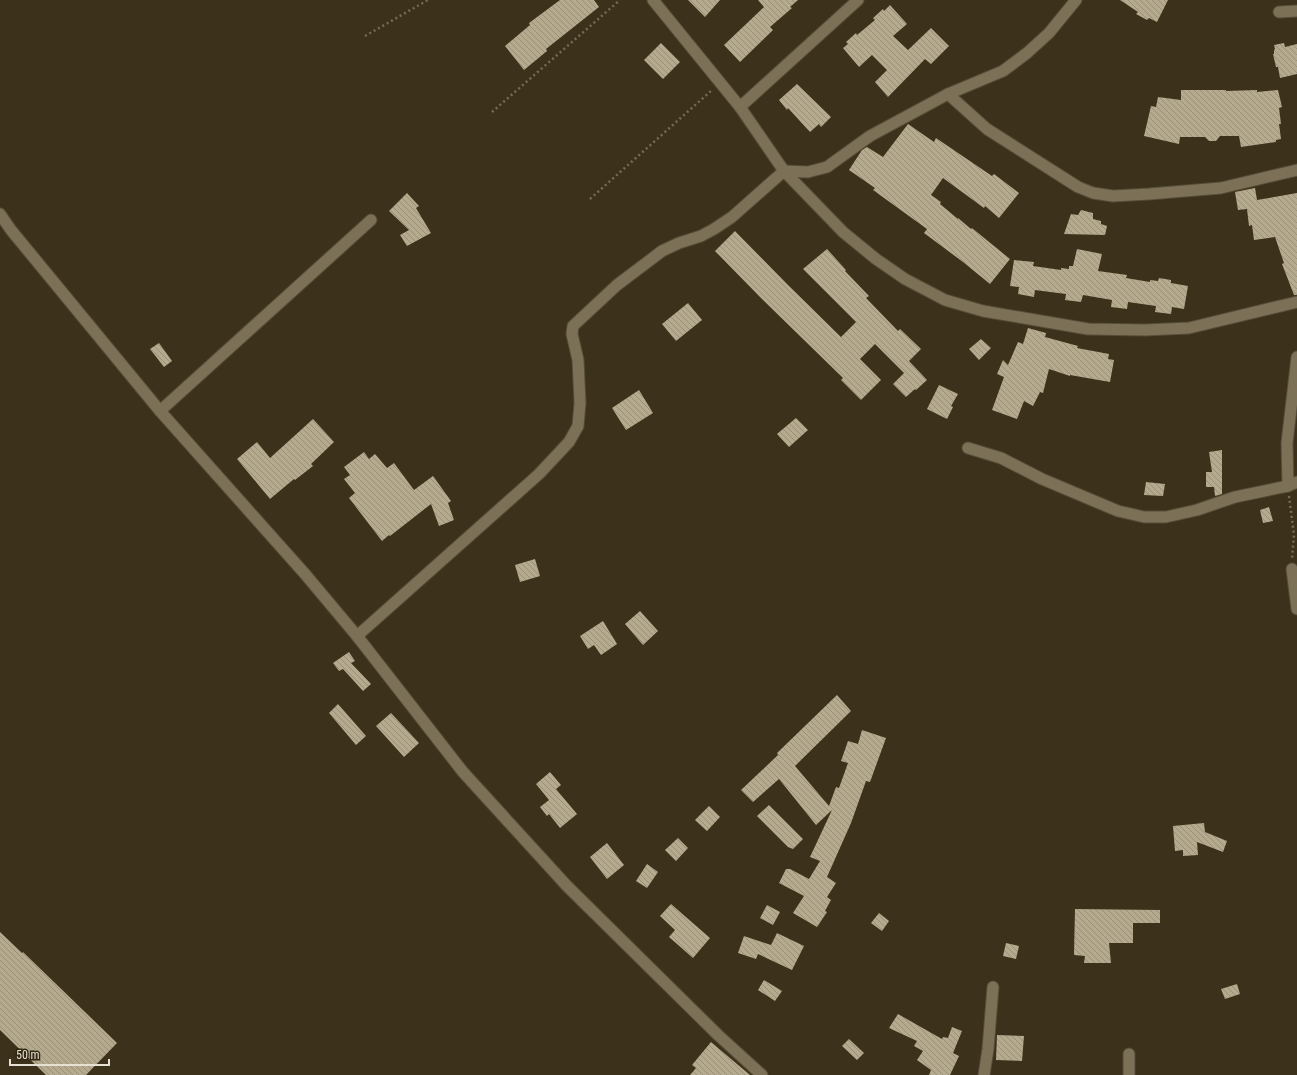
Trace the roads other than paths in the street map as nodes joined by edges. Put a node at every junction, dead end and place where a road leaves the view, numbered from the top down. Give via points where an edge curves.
1 (654, 0) edge
2 (858, 0) edge
3 (1076, 0) edge
4 (1297, 11) edge
5 (1279, 12) dead end
6 (948, 94) junction
7 (740, 107) junction
8 (1297, 170) edge
9 (784, 171) junction
10 (0, 214) edge
11 (371, 220) dead end
12 (1297, 302) edge
13 (1297, 357) edge
14 (160, 411) junction
15 (968, 448) dead end
16 (1292, 484) edge
17 (1292, 569) road end
18 (1297, 609) edge
19 (357, 636) junction
20 (993, 987) dead end
21 (1129, 1054) dead end
22 (762, 1075) edge
23 (984, 1075) edge
24 (1130, 1075) edge

1 - 7 street
2 - 7 street
3 - 6 street via 1049,33 1003,71
4 - 5 street
6 - 8 street via 987,129 1078,187 1093,193 1113,196 1221,188
6 - 9 street via 870,136 827,166 808,172
7 - 9 street
9 - 12 street via 843,232 876,259 905,279 945,300 983,311 1088,329 1144,330 1189,328
9 - 19 street via 732,217 702,236 662,251 617,285 579,319 572,334 578,360 580,403 578,426 569,442 539,474
10 - 14 street
11 - 14 street
13 - 16 street via 1287,443
14 - 19 street via 306,574
15 - 16 street via 1001,458 1042,479 1118,511 1144,517 1166,517 1189,512 1235,497
17 - 18 street
19 - 22 street via 463,772 567,886
20 - 23 street
21 - 24 street

